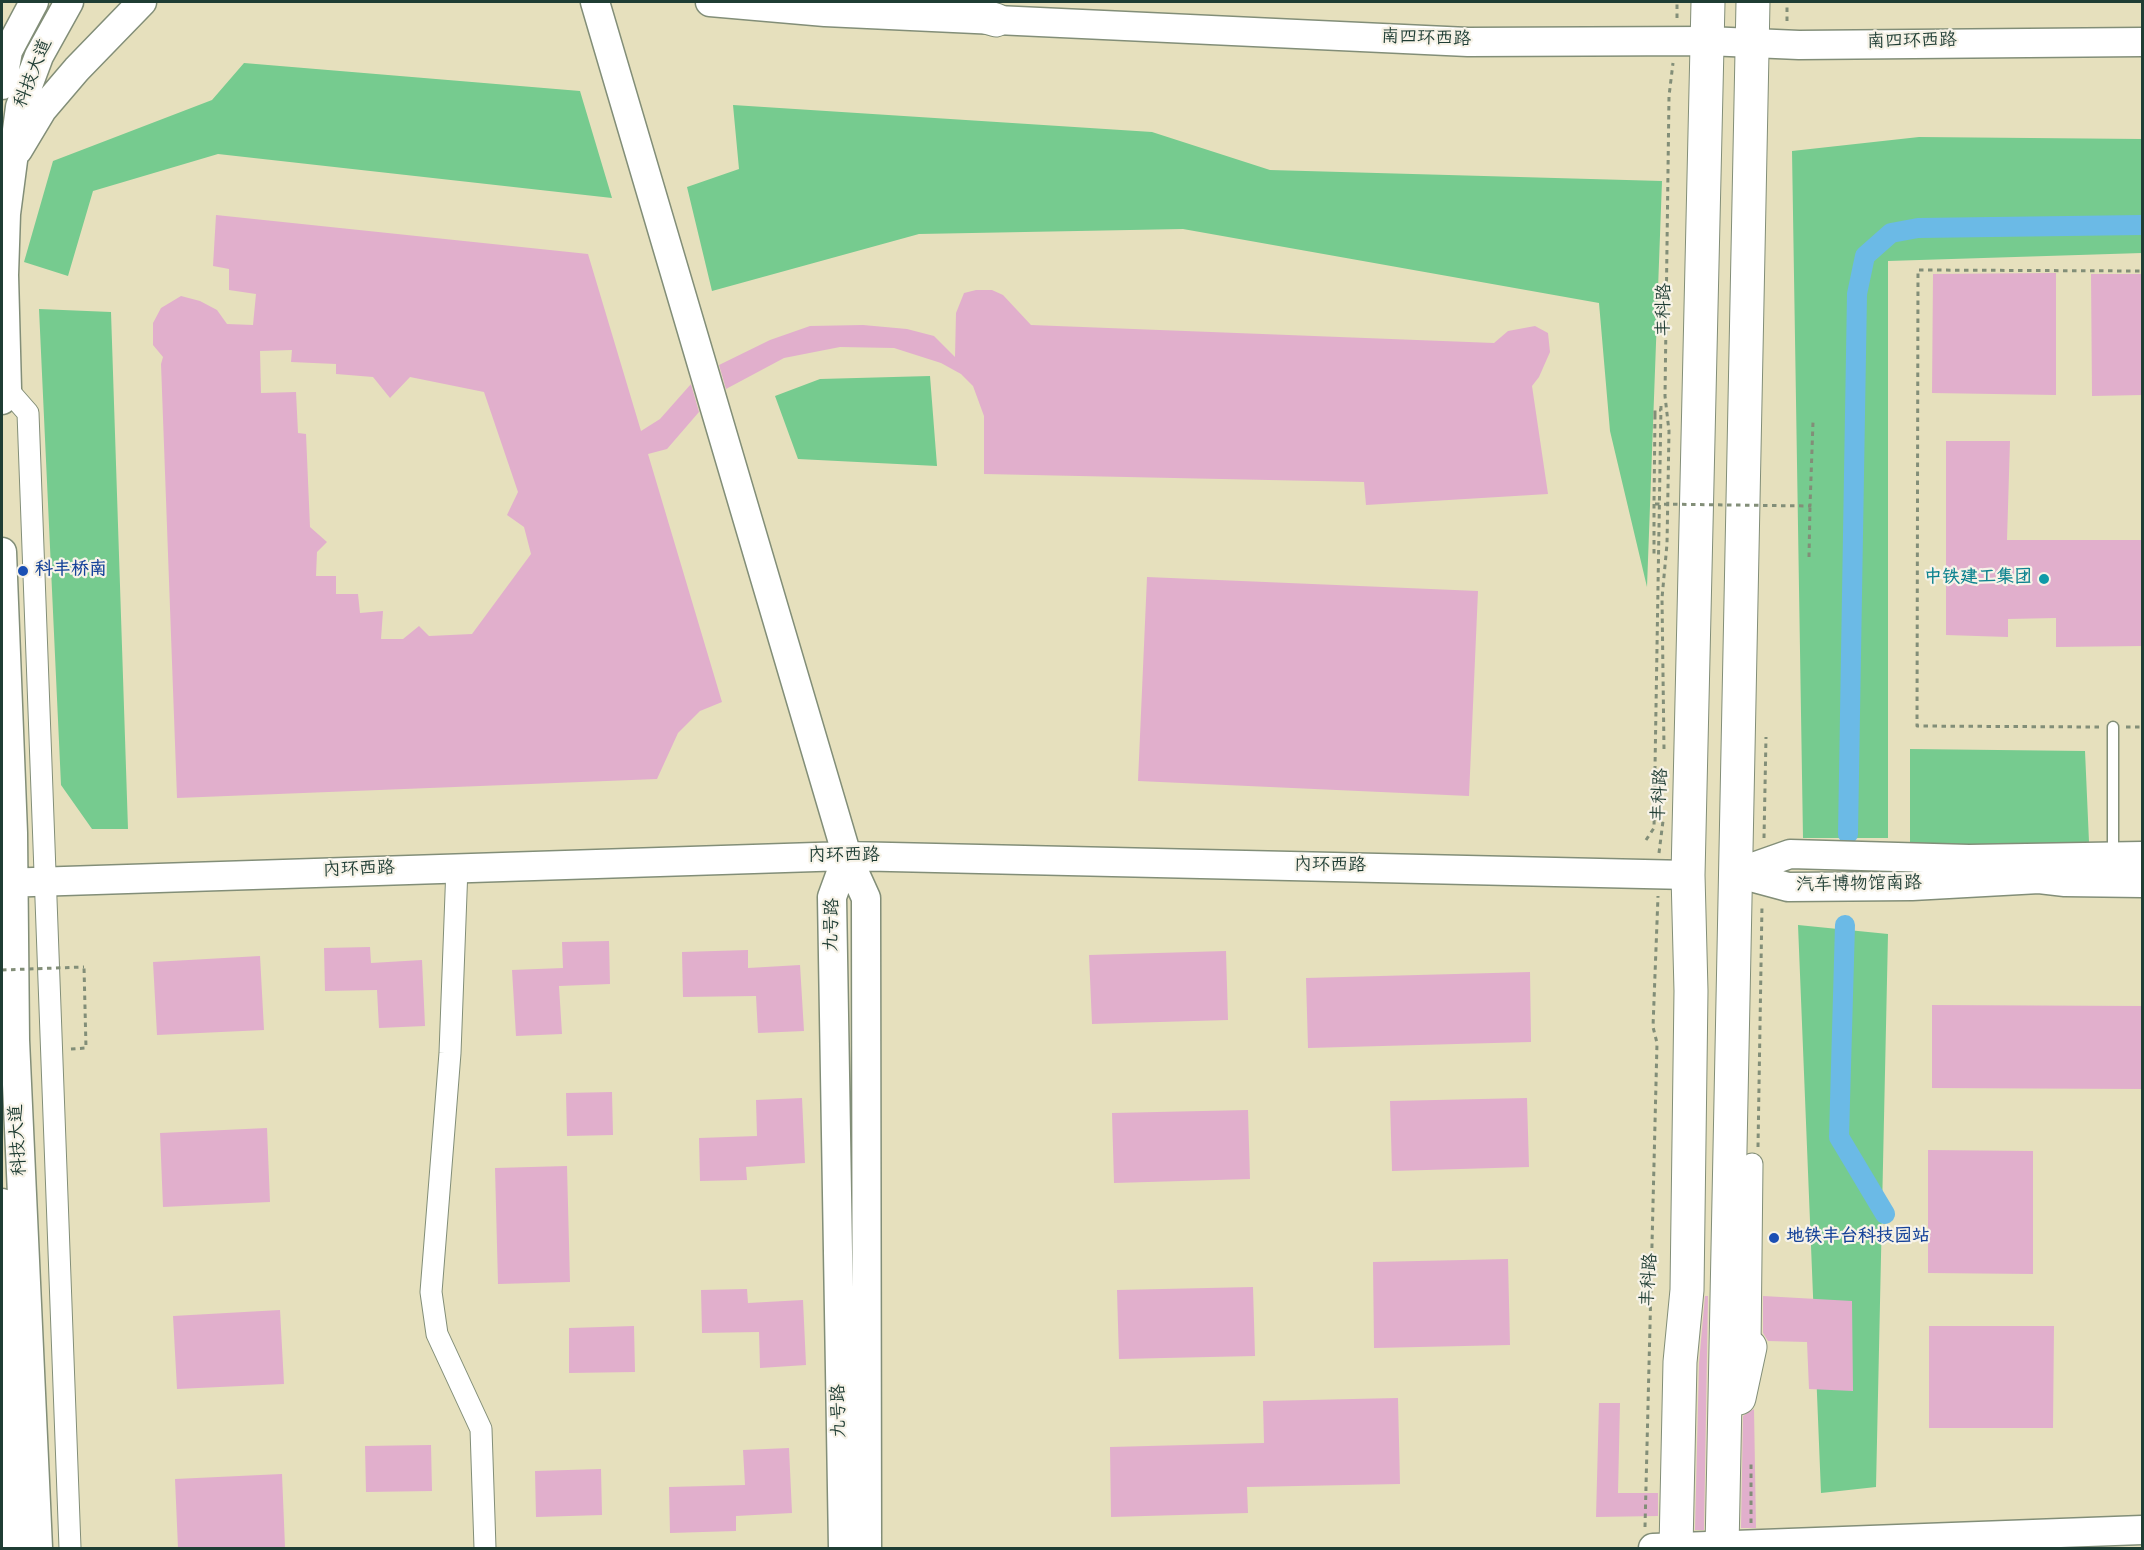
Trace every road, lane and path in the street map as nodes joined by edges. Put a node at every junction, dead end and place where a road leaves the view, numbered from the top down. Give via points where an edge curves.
1 (34, 2) edge
2 (69, 2) edge
3 (142, 2) edge
4 (595, 2) edge
5 (710, 2) edge
6 (934, 2) edge
7 (1708, 2) edge
8 (1753, 2) edge
9 (996, 20) junction
10 (1692, 41) junction
11 (1752, 42) junction
12 (2142, 42) edge
13 (5, 55) edge
14 (2, 85) edge
15 (13, 159) junction
16 (2142, 271) edge
17 (4, 394) edge
18 (1813, 422) dead end
19 (1654, 504) junction
20 (1810, 506) junction
21 (2, 552) edge
22 (1658, 554) junction
23 (1809, 557) dead end
24 (2113, 727) junction
25 (2142, 727) edge
26 (1664, 758) dead end
27 (1664, 815) dead end
28 (1646, 840) dead end
29 (847, 856) junction
30 (2142, 856) edge
31 (457, 867) junction
32 (2113, 869) junction
33 (1736, 873) junction
34 (1673, 874) junction
35 (44, 881) junction
36 (7, 883) edge
37 (2142, 883) edge
38 (2, 970) edge
39 (86, 1048) dead end
40 (1731, 1065) junction
41 (1752, 1164) joint
42 (2, 1203) edge
43 (1750, 1347) joint
44 (1724, 1448) junction
45 (2142, 1530) edge
46 (1663, 1545) edge
47 (17, 1548) edge
48 (38, 1548) edge
49 (70, 1548) edge
50 (485, 1548) edge
51 (843, 1548) edge
52 (867, 1548) edge
53 (1722, 1548) edge

1 - 13 street, 科技大道
2 - 15 street, 科技大道 via 39,56 20,106
3 - 15 street via 42,110
4 - 29 street
5 - 9 street, 南四环西路
6 - 9 main road
7 - 10 main road
8 - 11 main road
9 - 10 street, 南四环西路 via 1468,42
10 - 11 street, 南四环西路
10 - 26 path, 丰科路 via 1669,96 1665,396 1669,443 1662,598
10 - 34 main road, 丰科路
11 - 12 street, 南四环西路
11 - 33 main road
13 - 14 street, 科技大道
15 - 17 street, 科技大道 via 6,214
16 - 24 path via 1918,270 1917,726
17 - 35 street via 28,414
18 - 20 path, bridge
19 - 20 path, bridge
19 - 22 path via 1654,554
19 - 22 path, bridge via 1655,415 1661,408
20 - 23 path
21 - 36 street, 科技大道 via 14,833
22 - 28 path via 1654,828
24 - 25 path
24 - 32 lane
27 - 34 path, 丰科路 via 1659,832
29 - 31 street, 内环西路
29 - 34 street, 内环西路
29 - 51 street, 九号路 via 832,897
29 - 52 street, 九号路 via 866,898
30 - 32 street, 汽车博物馆南路
31 - 35 street, 内环西路
31 - 50 street via 450,1053 431,1292 437,1334 481,1429
32 - 33 street, 汽车博物馆南路 via 2039,879 1912,886 1788,887
32 - 37 street, 汽车博物馆南路
33 - 40 main road
34 - 46 main road, 丰科路 via 1691,991 1687,1290
34 - 46 path, 丰科路 via 1653,1027 1657,1043 1653,1257 1648,1306
35 - 36 street, 内环西路
35 - 49 street
36 - 48 street, 科技大道
38 - 39 path, bridge via 84,967
40 - 41 main road via 1742,1090
40 - 44 main road
41 - 43 street
42 - 47 street
43 - 44 main road via 1735,1419
44 - 53 main road
45 - 53 street
46 - 53 street

